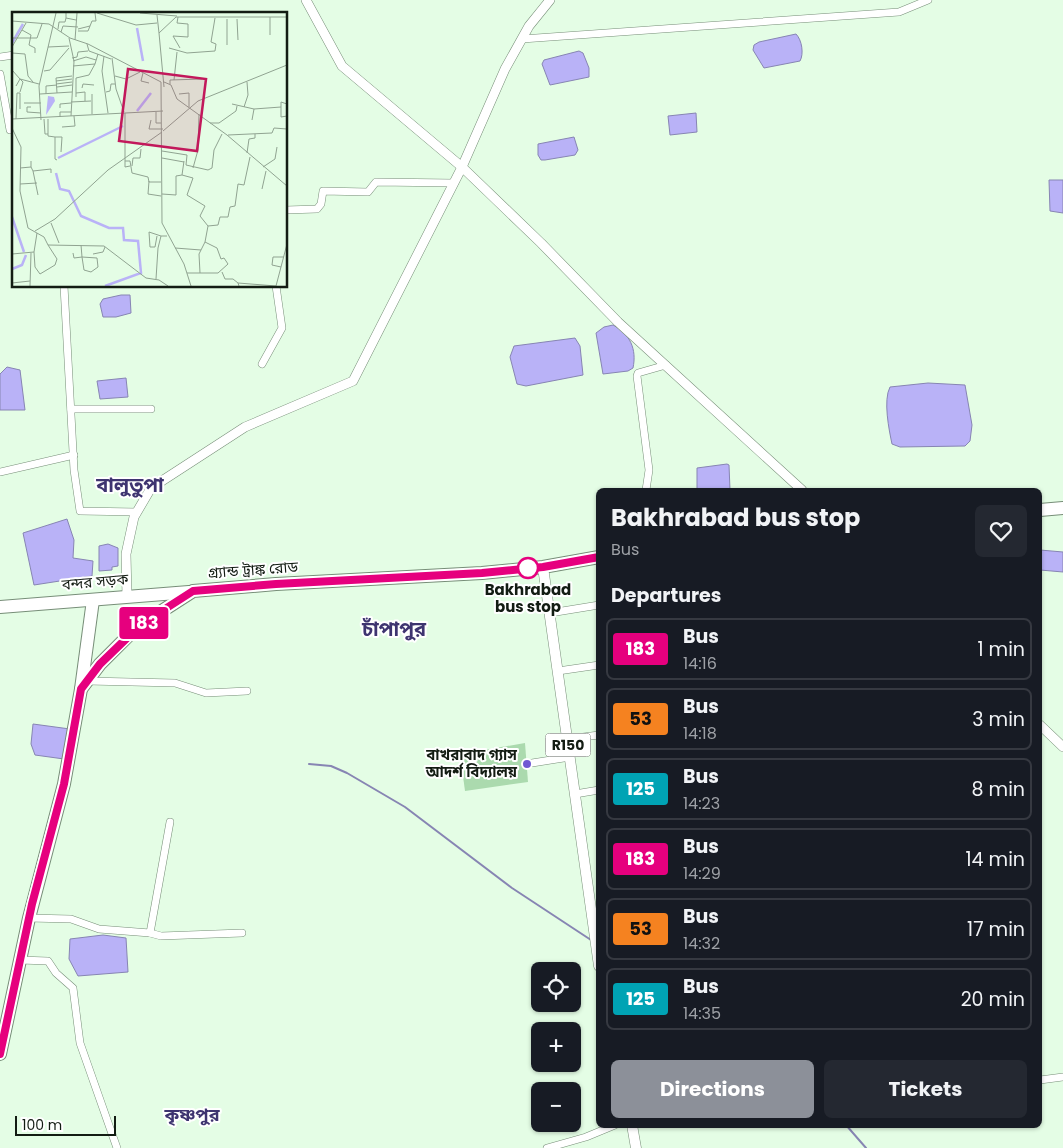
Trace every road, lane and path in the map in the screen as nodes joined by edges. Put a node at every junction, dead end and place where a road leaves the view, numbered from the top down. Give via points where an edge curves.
1 (306, 0) edge
2 (550, 0) edge
3 (928, 0) edge
4 (522, 39) junction
5 (0, 74) edge
6 (12, 130) edge
7 (462, 167) junction
8 (454, 183) junction
9 (288, 210) edge
10 (64, 288) edge
11 (276, 288) edge
12 (262, 364) dead end
13 (666, 365) junction
14 (72, 409) junction
15 (151, 409) dead end
16 (74, 455) junction
17 (0, 472) edge
18 (646, 488) edge
19 (800, 488) edge
20 (1063, 508) edge
21 (1042, 510) edge
22 (137, 512) junction
23 (596, 558) edge
24 (543, 567) junction
25 (193, 591) junction
26 (127, 596) junction
27 (93, 600) junction
28 (596, 606) edge
29 (0, 607) edge
30 (550, 614) junction
31 (596, 665) edge
32 (558, 671) junction
33 (84, 685) junction
34 (247, 691) dead end
35 (1042, 727) edge
36 (596, 735) edge
37 (567, 739) junction
38 (1063, 747) edge
39 (570, 757) junction
40 (532, 763) dead end
41 (596, 790) edge
42 (575, 794) junction
43 (170, 822) dead end
44 (29, 918) junction
45 (150, 933) junction
46 (242, 933) dead end
47 (596, 946) edge
48 (20, 960) junction
49 (0, 1054) edge
50 (1063, 1077) edge
51 (1042, 1080) edge
52 (608, 1128) edge
53 (633, 1128) edge
54 (117, 1148) edge
55 (547, 1148) edge
56 (636, 1148) edge

1 - 7 main road via 342,66
2 - 4 main road
3 - 4 street via 899,12
4 - 7 main road via 505,69
5 - 6 street
7 - 8 main road
7 - 13 main road via 618,322
8 - 9 street via 376,182 368,192 323,191 317,209
8 - 22 main road via 353,381 245,427 152,488
10 - 14 street
11 - 12 street via 282,328
13 - 18 street via 637,376 649,470
13 - 19 main road
14 - 15 street
14 - 16 street
16 - 17 street
16 - 22 street via 80,511
20 - 21 highway
22 - 26 main road via 126,554
23 - 24 highway, গ্র্যান্ড ট্রাঙ্ক রোড
24 - 25 highway, গ্র্যান্ড ট্রাঙ্ক রোড
24 - 30 main road, R150
25 - 26 highway, বন্দর সড়ক
25 - 33 highway, গ্র্যান্ড ট্রাঙ্ক রোড via 129,636
26 - 27 highway, বন্দর সড়ক
27 - 29 highway, বন্দর সড়ক
27 - 33 highway
28 - 30 street
30 - 32 main road, R150
31 - 32 street
32 - 37 main road, R150
33 - 34 street via 175,683 206,693
33 - 44 highway, গ্র্যান্ড ট্রাঙ্ক রোড via 64,784
35 - 38 main road
36 - 37 street
37 - 39 main road, R150
39 - 40 street
39 - 42 main road, R150
41 - 42 street
42 - 47 main road, R150
43 - 45 street
44 - 45 street via 71,919 100,929
44 - 48 highway, গ্র্যান্ড ট্রাঙ্ক রোড
45 - 46 street via 158,936
48 - 49 highway, গ্র্যান্ড ট্রাঙ্ক রোড
48 - 54 street via 48,961 56,974 73,988 80,1043
50 - 51 street
52 - 55 street via 586,1138
53 - 56 main road

